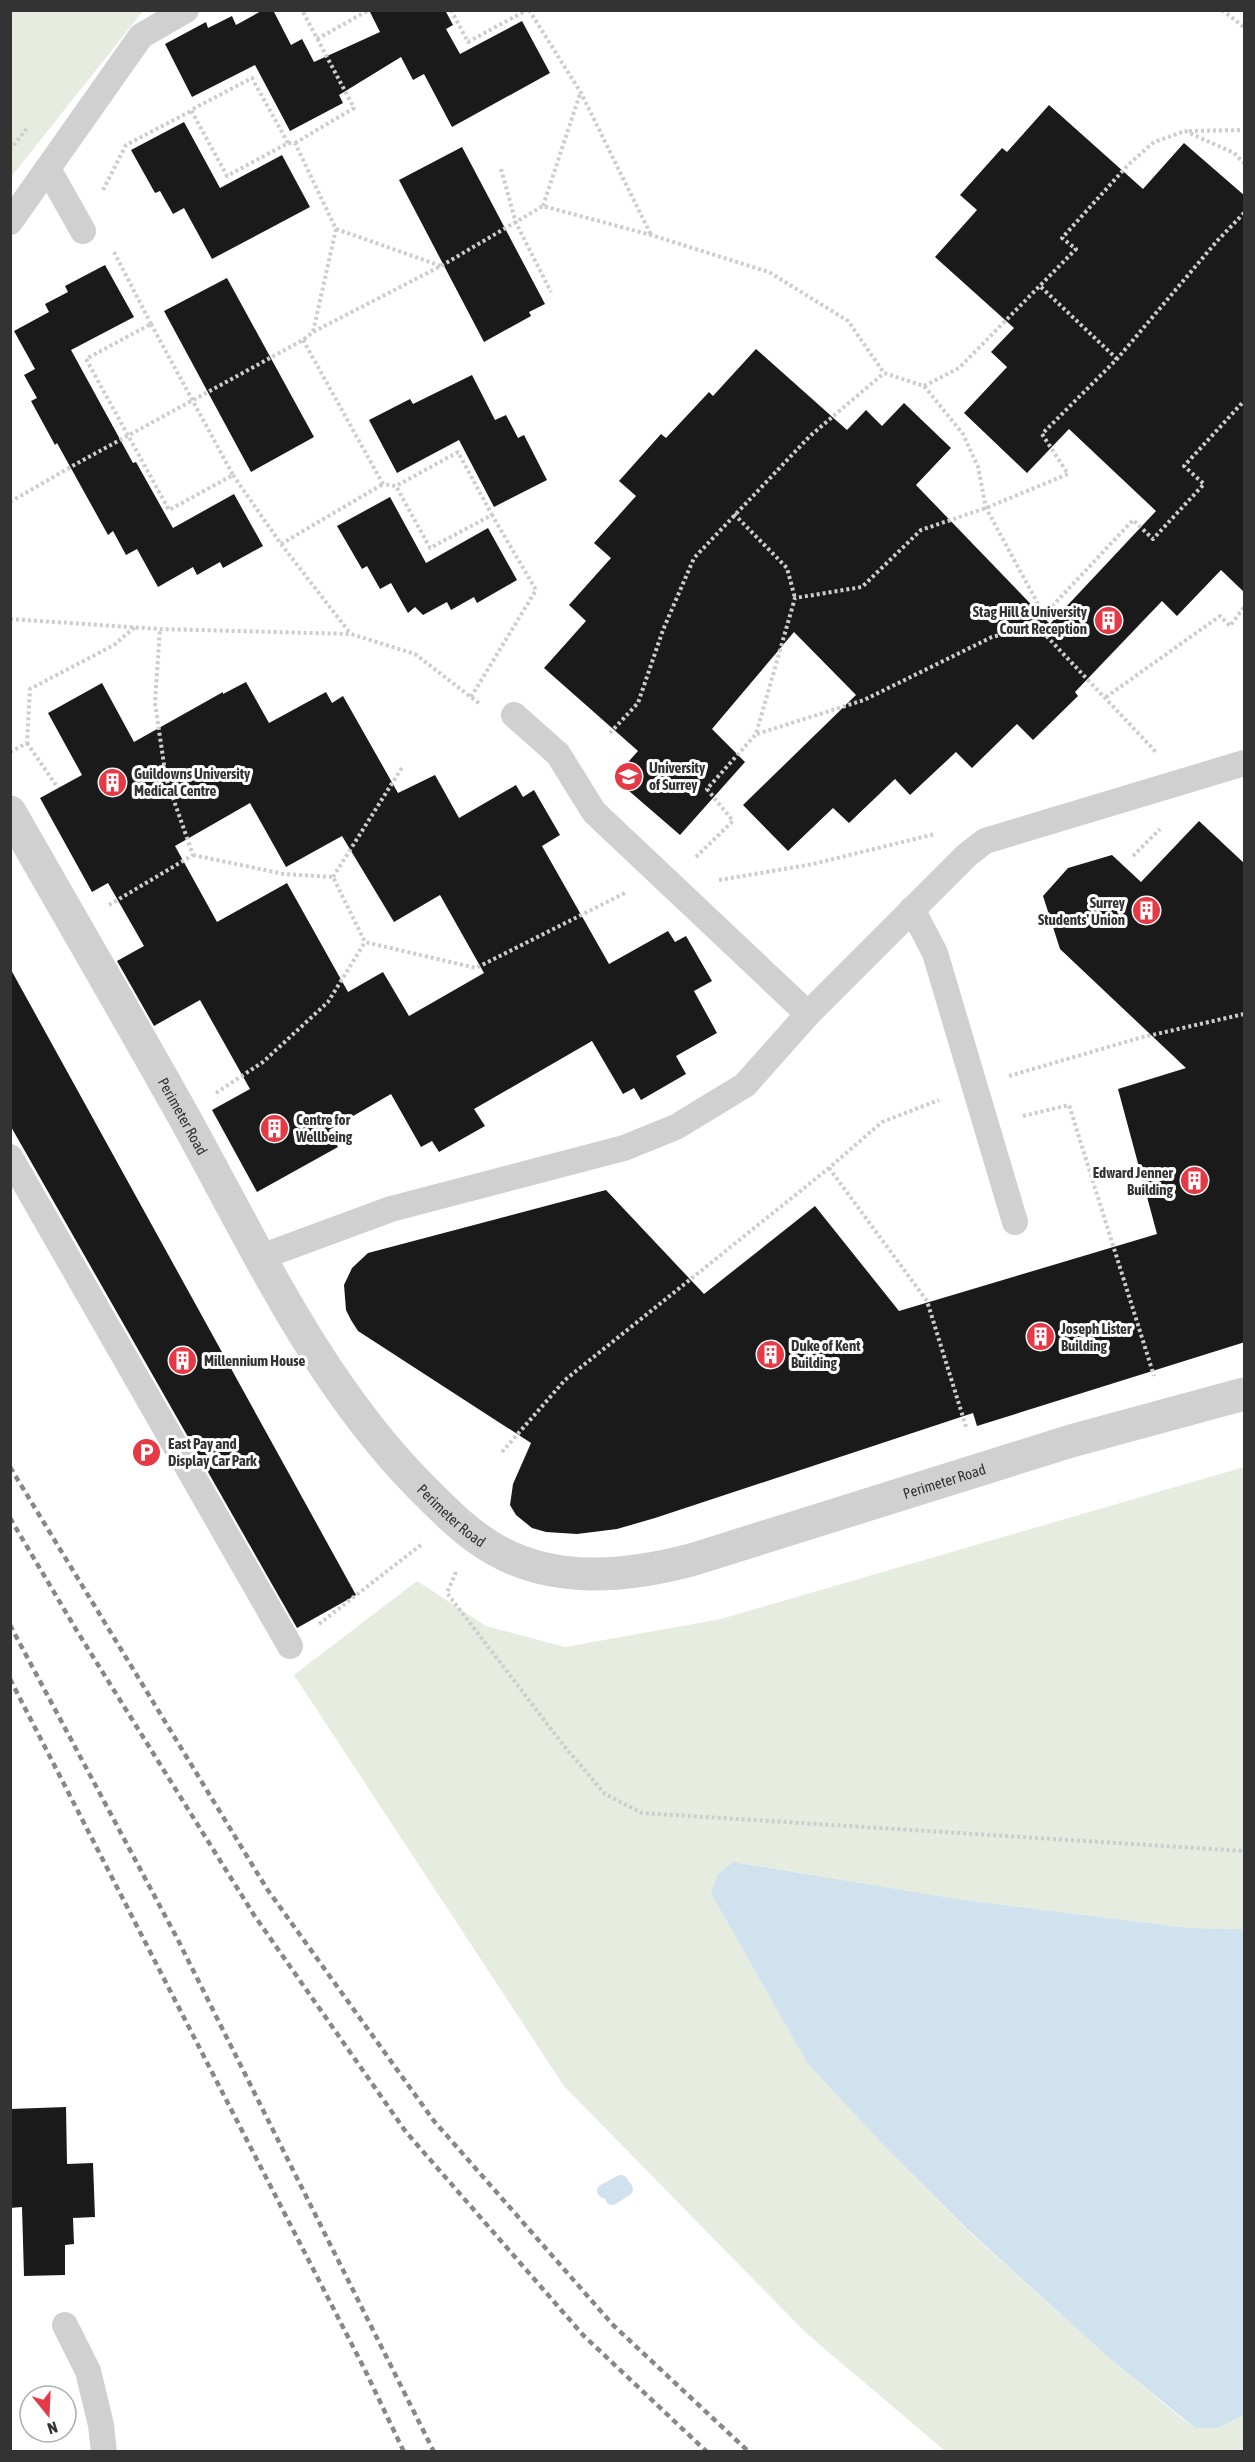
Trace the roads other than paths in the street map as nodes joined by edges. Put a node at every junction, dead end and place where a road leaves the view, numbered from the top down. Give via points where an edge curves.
1 (186, 10) edge
2 (48, 169) junction
3 (10, 222) edge
4 (83, 231) road end
5 (514, 715) road end
6 (1245, 764) edge
7 (10, 812) edge
8 (912, 909) junction
9 (808, 1014) junction
10 (10, 1157) edge
11 (1015, 1222) dead end
12 (261, 1257) junction
13 (1245, 1394) edge
14 (290, 1646) road end
15 (65, 2325) dead end
16 (104, 2451) edge

1 - 2 lane via 141,36
2 - 3 lane
2 - 4 lane
5 - 9 lane via 558,754 594,812
6 - 8 lane via 985,842
7 - 12 street, Perimeter Road
8 - 9 lane
8 - 11 lane via 935,953
9 - 12 lane via 745,1085 676,1127 624,1148 391,1209
10 - 14 lane
12 - 13 street, Perimeter Road via 342,1395 387,1454 462,1527 496,1550 543,1567 595,1575 622,1575 691,1560 1071,1441
15 - 16 lane via 88,2371

